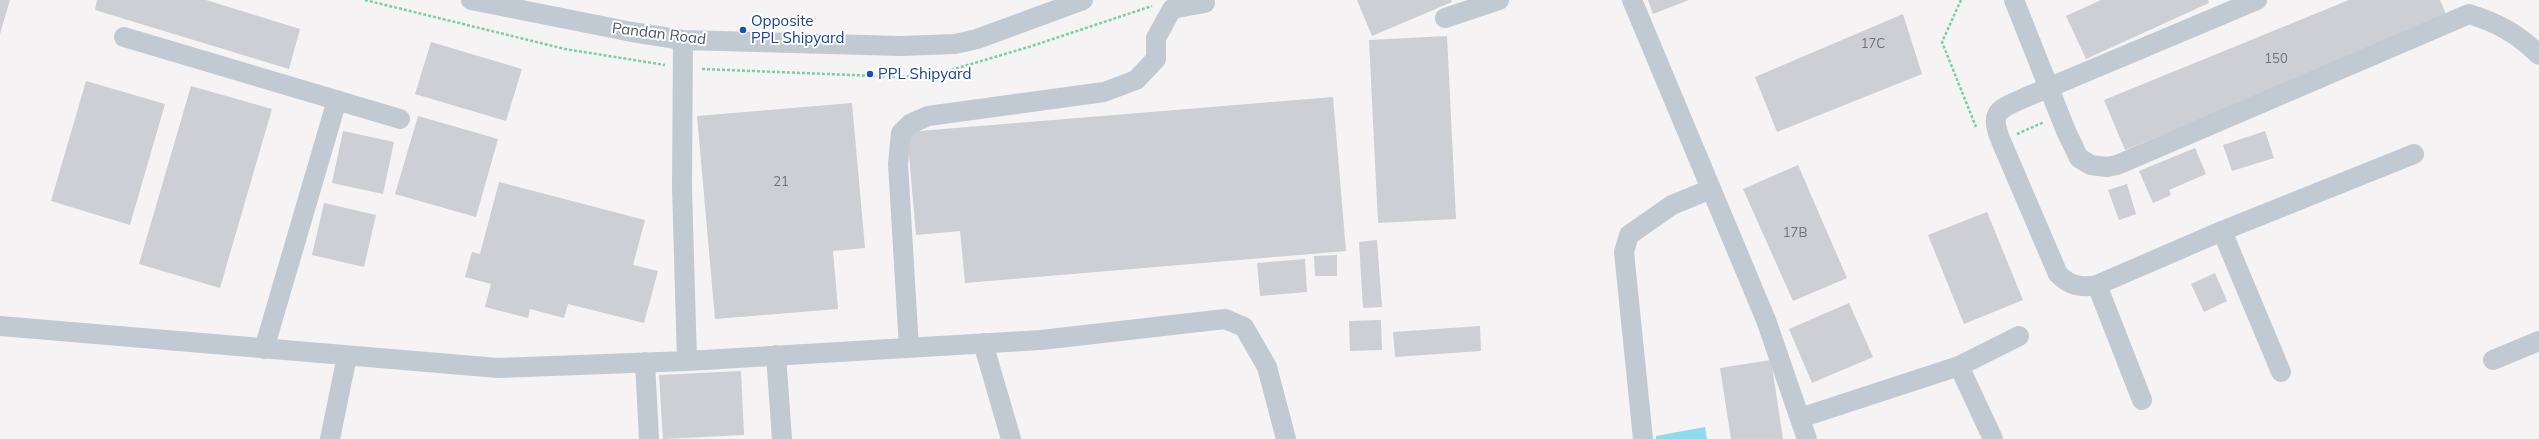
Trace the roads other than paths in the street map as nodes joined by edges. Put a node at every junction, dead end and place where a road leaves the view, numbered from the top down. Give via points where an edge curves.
1 (471, 0) edge
2 (1083, 0) edge
3 (1499, 0) edge
4 (1632, 0) edge
5 (2014, 0) edge
6 (2257, 0) edge
7 (1205, 3) dead end
8 (1445, 18) dead end
9 (124, 36) dead end
10 (683, 40) junction
11 (2539, 55) edge
12 (2048, 88) junction
13 (337, 100) junction
14 (400, 119) dead end
15 (2414, 154) dead end
16 (1711, 189) junction
17 (2222, 231) junction
18 (2097, 285) junction
19 (0, 326) edge
20 (2018, 336) dead end
21 (2539, 341) edge
22 (983, 343) junction
23 (909, 348) junction
24 (264, 349) junction
25 (347, 356) junction
26 (776, 356) junction
27 (2493, 360) dead end
28 (687, 361) junction
29 (645, 362) junction
30 (1959, 366) junction
31 (2281, 372) dead end
32 (2142, 400) dead end
33 (1800, 418) junction
34 (330, 439) edge
35 (649, 439) edge
36 (782, 439) edge
37 (1011, 439) edge
38 (1286, 439) edge
39 (1643, 439) edge
40 (1807, 439) edge
41 (1993, 439) edge

1 - 10 street, Pandan Road
2 - 10 street, Pandan Road via 993,34 955,44 901,46
3 - 8 street
4 - 16 street
5 - 12 street
6 - 12 street
7 - 23 street via 1172,9 1156,38 1156,60 1136,80 1104,92 928,116 910,124 901,133 898,164
9 - 13 street
10 - 28 street via 681,149
11 - 12 street via 2520,36 2494,22 2470,14 2117,165 2107,167 2091,165 2079,158
12 - 18 street via 2000,109 1995,116 1994,125 2058,274 2075,286
13 - 14 street
13 - 24 street
15 - 17 street
16 - 33 street via 1766,320
16 - 39 street via 1672,205 1629,235 1624,252
17 - 18 street
17 - 31 street
18 - 32 street
19 - 24 street
20 - 30 street
21 - 27 street
22 - 23 street
22 - 37 street
22 - 38 street via 1041,340 1225,319 1244,327 1266,367
23 - 26 street
24 - 25 street
25 - 29 street via 498,368
25 - 34 street
26 - 28 street
26 - 36 street
28 - 29 street
29 - 35 street
30 - 33 street
30 - 41 street
33 - 40 street

